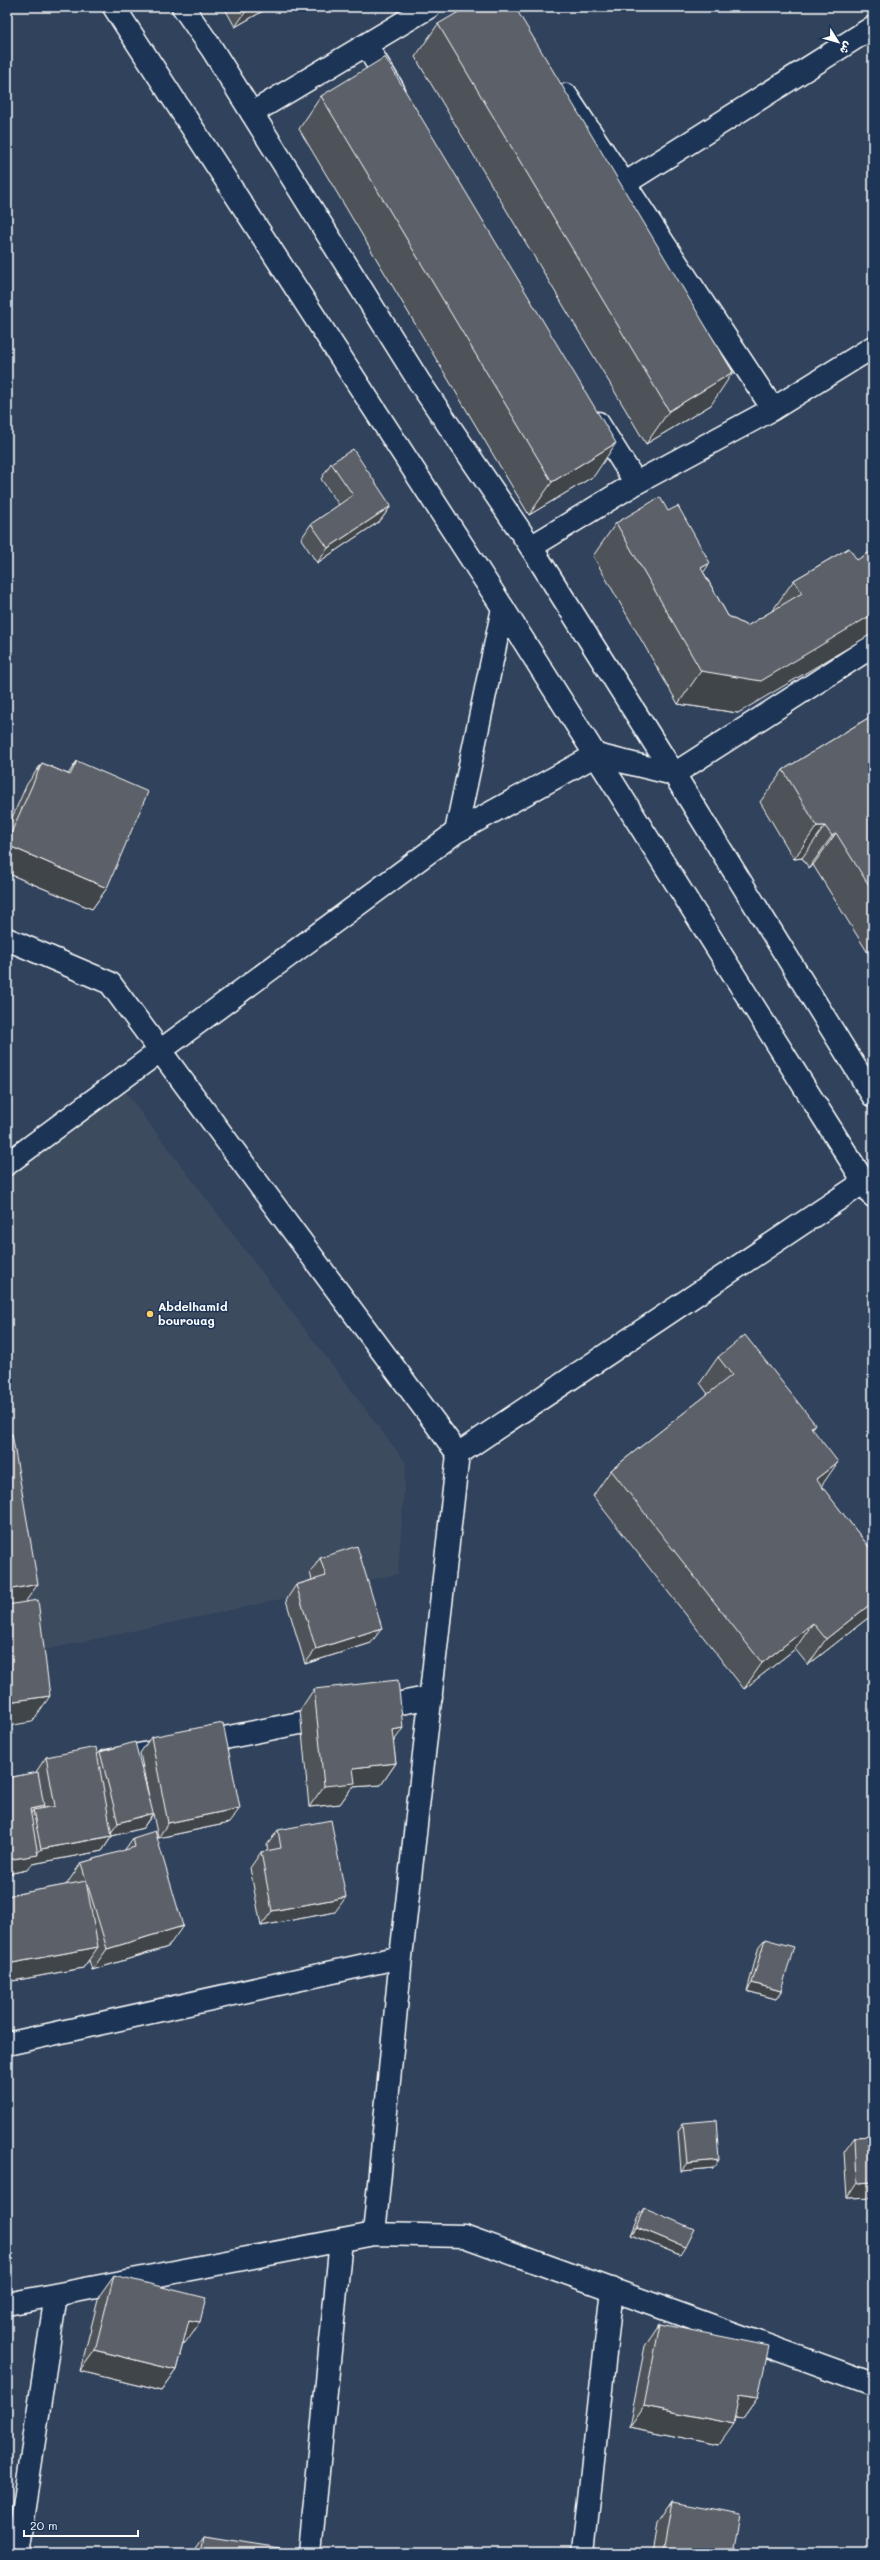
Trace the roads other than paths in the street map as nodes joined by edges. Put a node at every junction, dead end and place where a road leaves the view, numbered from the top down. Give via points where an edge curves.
1 (114, 7) edge
2 (183, 7) edge
3 (429, 7) edge
4 (873, 27) edge
5 (366, 45) junction
6 (556, 79) edge
7 (404, 106) edge
8 (252, 113) junction
9 (624, 184) junction
10 (873, 347) edge
11 (586, 402) edge
12 (774, 409) junction
13 (636, 483) junction
14 (531, 547) junction
15 (503, 608) junction
16 (873, 646) edge
17 (596, 755) junction
18 (674, 774) junction
19 (456, 832) junction
20 (7, 939) edge
21 (160, 1050) junction
22 (873, 1096) edge
23 (7, 1164) edge
24 (868, 1189) edge
25 (458, 1454) junction
26 (431, 1697) junction
27 (84, 1765) edge
28 (401, 1957) junction
29 (7, 2044) edge
30 (374, 2234) junction
31 (341, 2240) junction
32 (612, 2289) junction
33 (56, 2294) junction
34 (7, 2304) edge
35 (873, 2384) edge
36 (17, 2553) edge
37 (310, 2553) edge
38 (583, 2553) edge

1 - 15 street
2 - 8 street
3 - 5 street
4 - 9 street
5 - 7 street
5 - 8 street
6 - 9 street
8 - 14 street via 420,383
9 - 12 street
10 - 12 street
11 - 13 street
12 - 13 street
13 - 14 street
14 - 18 street
15 - 17 street
15 - 19 street
16 - 18 street
17 - 18 street
17 - 19 street
17 - 24 street
18 - 22 street
19 - 21 street
20 - 21 street via 110,982
21 - 23 street
21 - 25 street
24 - 25 street
25 - 26 street
26 - 27 street
26 - 28 street
28 - 29 street
28 - 30 street
30 - 31 street
30 - 32 street via 464,2236
31 - 33 street
31 - 37 street
32 - 35 street
32 - 38 street
33 - 34 street
33 - 36 street

